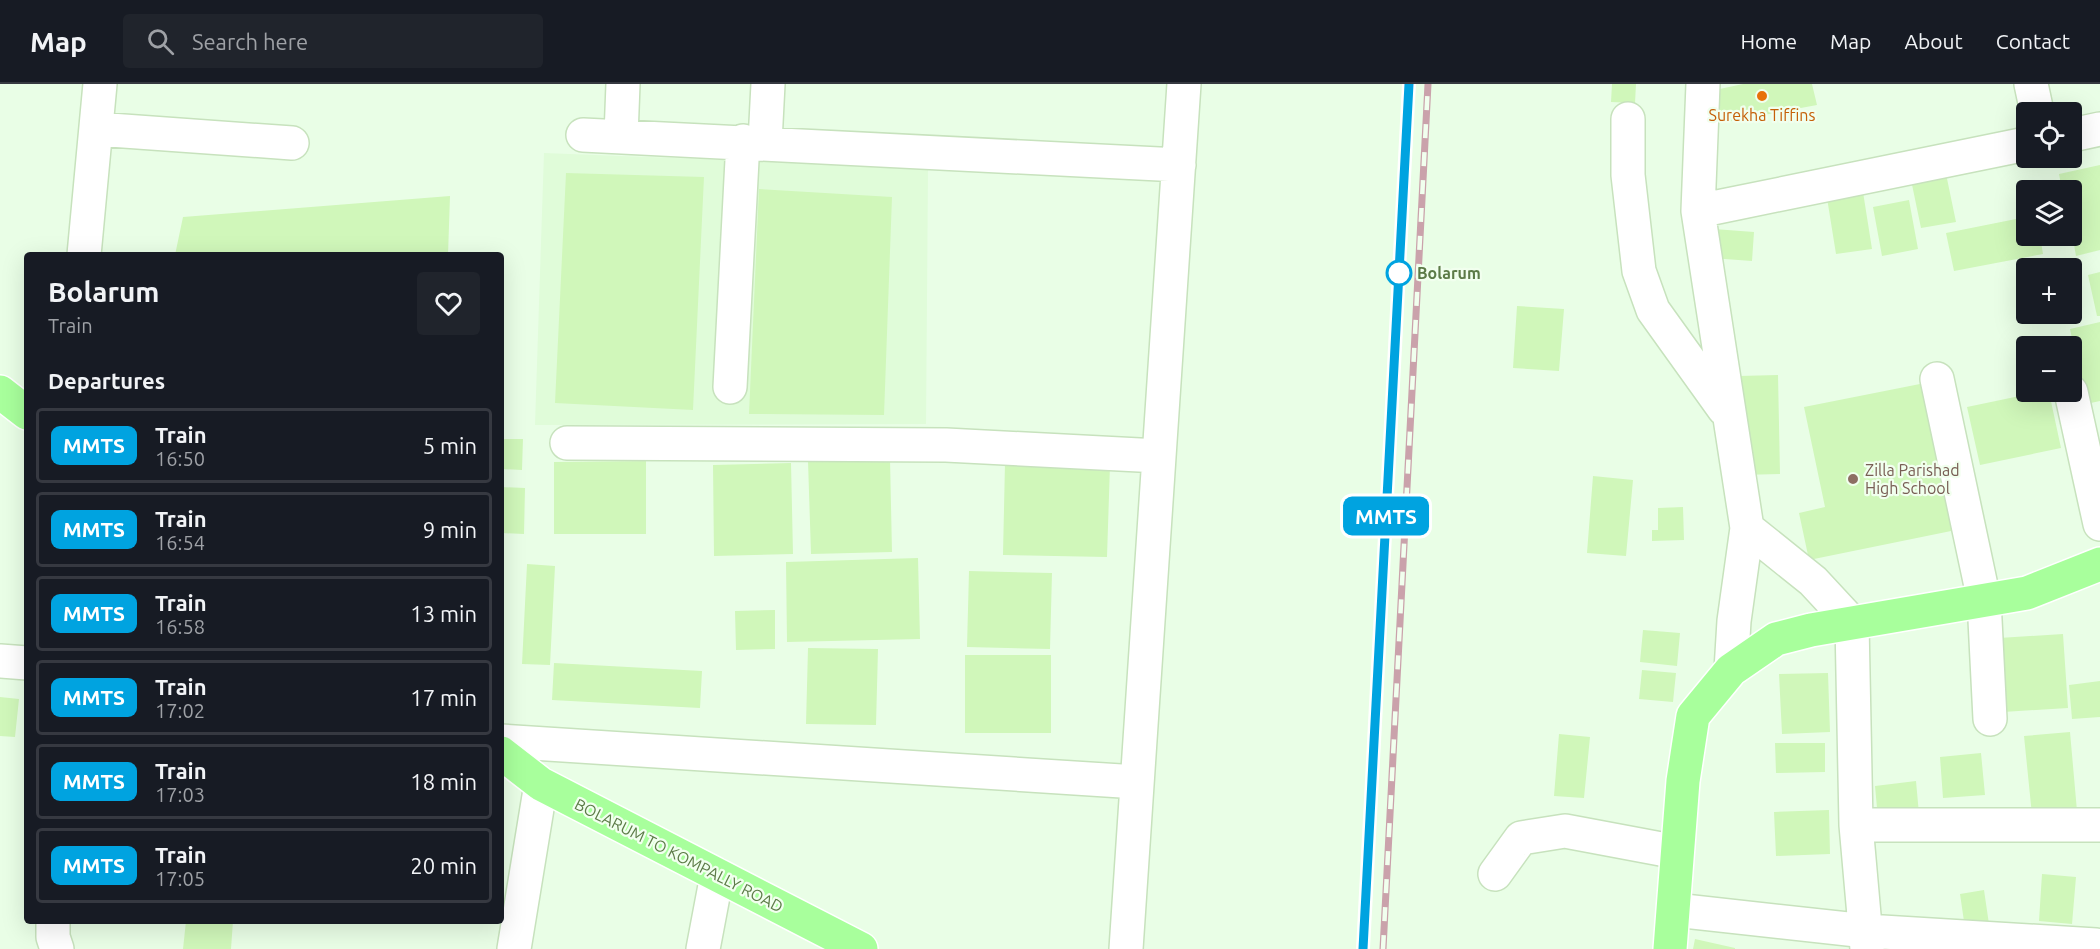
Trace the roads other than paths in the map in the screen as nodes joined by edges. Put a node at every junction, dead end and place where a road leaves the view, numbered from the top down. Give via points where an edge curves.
1 (100, 84) edge
2 (623, 84) edge
3 (768, 84) edge
4 (1184, 84) edge
5 (1703, 84) edge
6 (2031, 84) edge
7 (2035, 102) edge
8 (1628, 119) dead end
9 (96, 129) junction
10 (2100, 129) edge
11 (2082, 133) edge
12 (583, 135) dead end
13 (621, 136) junction
14 (754, 141) junction
15 (292, 143) dead end
16 (2016, 146) edge
17 (1179, 165) junction
18 (1698, 211) junction
19 (84, 252) edge
20 (1936, 379) dead end
21 (730, 387) dead end
22 (0, 392) edge
23 (2073, 402) edge
24 (24, 411) edge
25 (1728, 415) junction
26 (567, 442) dead end
27 (1160, 456) junction
28 (2100, 524) edge
29 (1747, 528) junction
30 (2100, 564) edge
31 (1984, 600) junction
32 (1852, 623) junction
33 (0, 661) edge
34 (24, 663) edge
35 (1731, 670) junction
36 (1990, 719) dead end
37 (504, 741) edge
38 (504, 755) edge
39 (1137, 783) junction
40 (541, 784) junction
41 (1856, 825) junction
42 (2100, 825) edge
43 (1677, 852) junction
44 (1495, 874) dead end
45 (717, 875) junction
46 (1675, 910) junction
47 (52, 924) edge
48 (512, 928) edge
49 (1866, 940) edge
50 (2096, 945) dead end
51 (57, 949) edge
52 (703, 949) edge
53 (861, 949) edge
54 (1126, 949) edge
55 (1671, 949) edge

1 - 9 street
2 - 13 street
3 - 14 street
4 - 17 street
5 - 18 street
6 - 7 street
8 - 25 street via 1628,175 1639,271 1653,310
9 - 15 street
9 - 19 street
10 - 11 street
12 - 13 street
13 - 14 street
14 - 17 street
14 - 21 street
16 - 18 street
17 - 27 street
18 - 25 street
20 - 31 street
22 - 24 main road
23 - 28 street
25 - 29 street
26 - 27 street via 946,445
27 - 39 street
29 - 32 street via 1814,581
29 - 35 street
30 - 31 main road via 2027,593
31 - 32 main road
31 - 36 street
32 - 35 main road via 1776,639
32 - 41 street
33 - 34 street
35 - 43 main road via 1693,716
37 - 39 street
38 - 40 main road, BOLARUM TO KOMPALLY ROAD
39 - 54 street
40 - 45 main road, BOLARUM TO KOMPALLY ROAD
40 - 48 street
41 - 42 street
41 - 49 street
43 - 44 street via 1565,831 1521,838
43 - 46 main road
45 - 52 street
45 - 53 main road, BOLARUM TO KOMPALLY ROAD
46 - 49 street
46 - 55 main road
47 - 51 street
49 - 50 street

